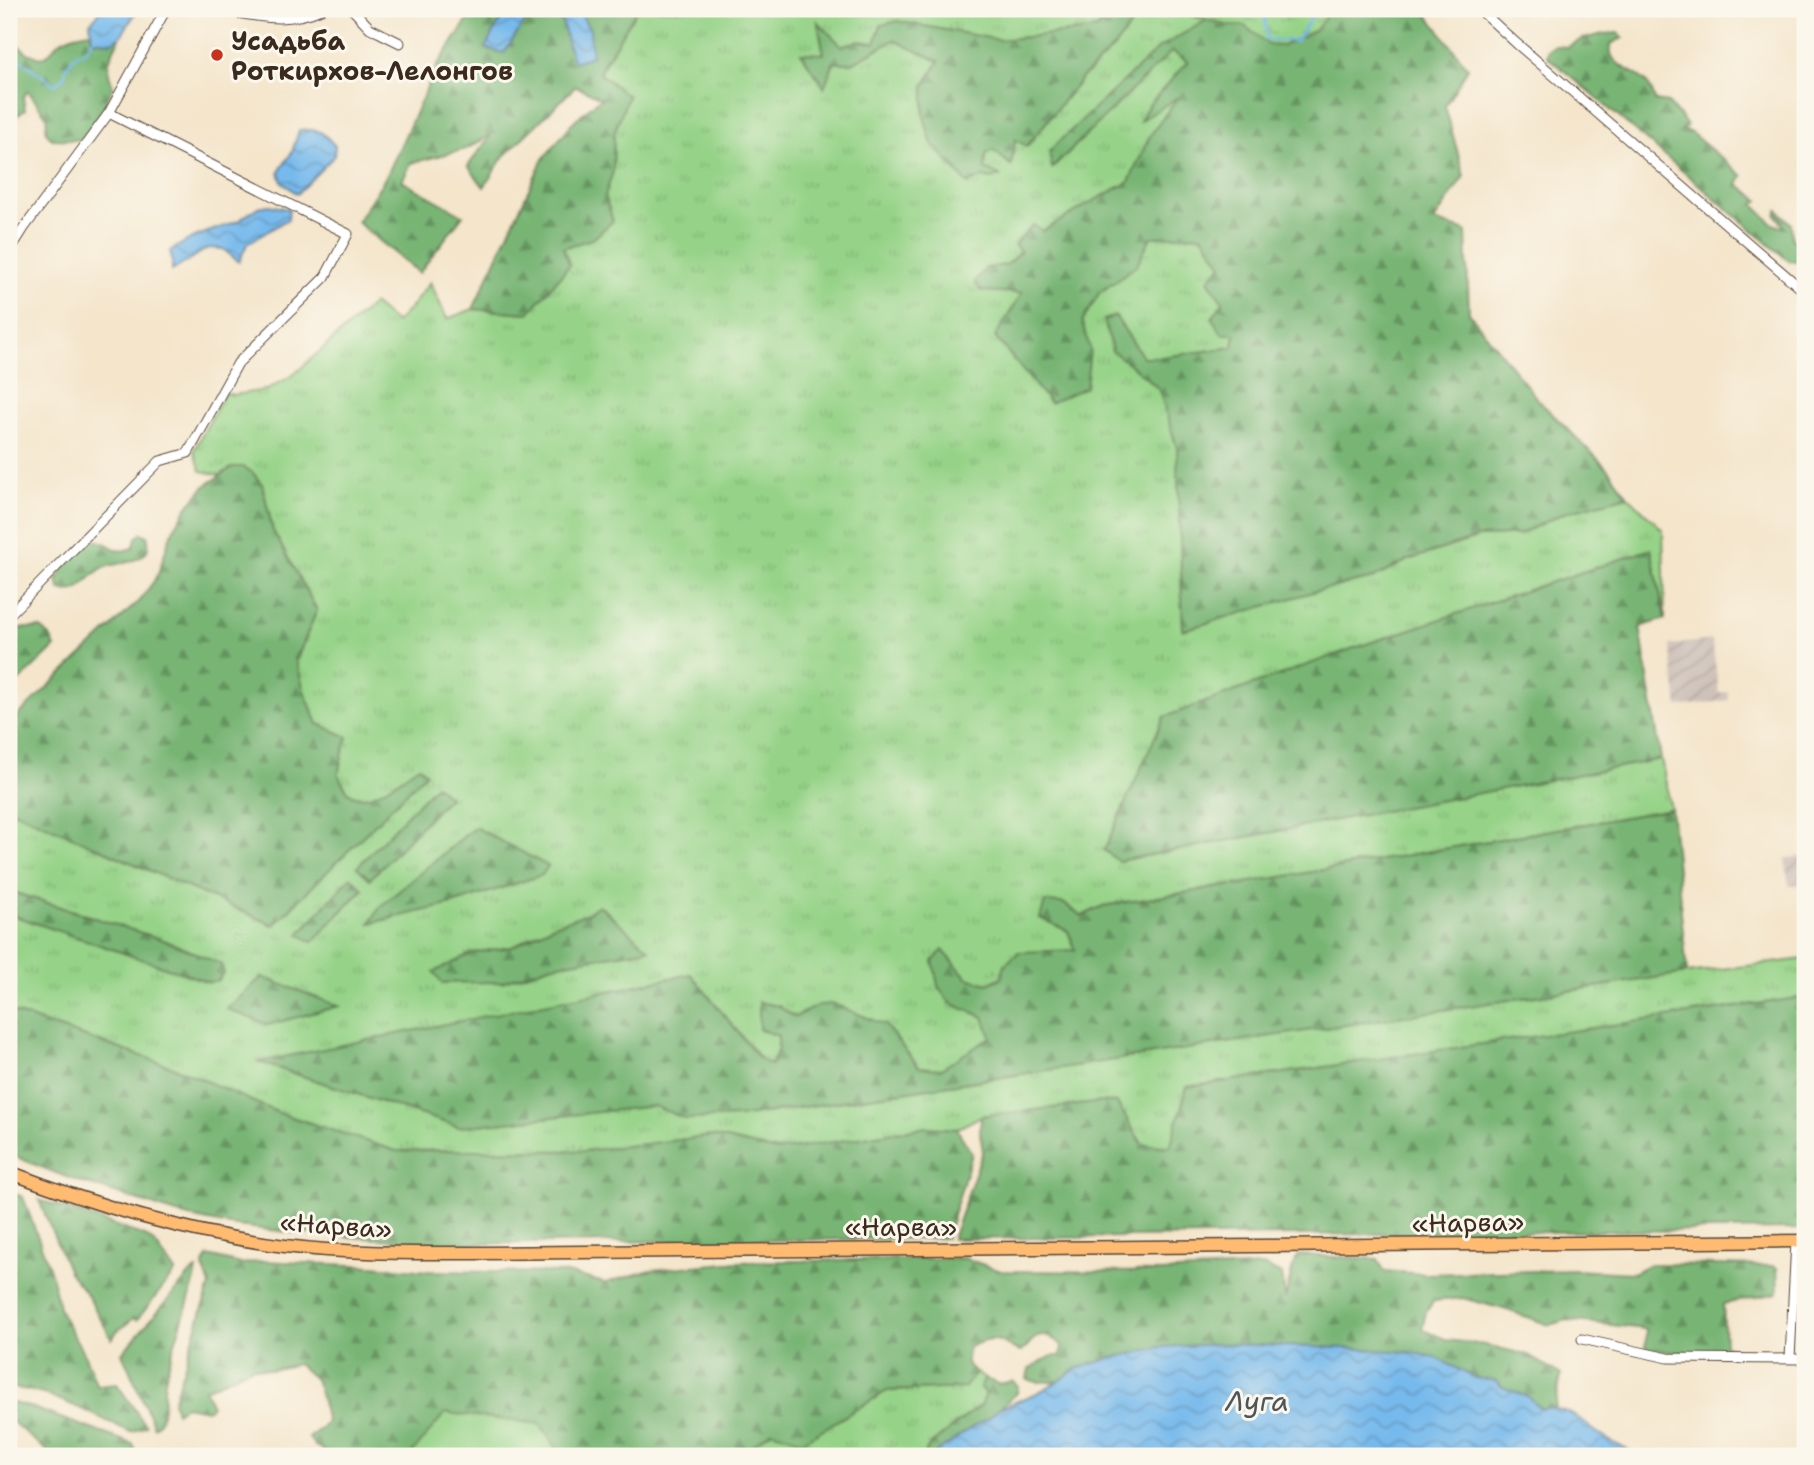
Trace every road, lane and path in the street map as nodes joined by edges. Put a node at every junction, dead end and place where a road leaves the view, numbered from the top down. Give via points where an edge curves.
1 (166, 9) edge
2 (217, 9) edge
3 (321, 9) edge
4 (352, 9) edge
5 (1479, 9) edge
6 (400, 43) dead end
7 (109, 113) junction
8 (9, 252) edge
9 (1805, 292) edge
10 (9, 615) edge
11 (12, 1173) edge
12 (1800, 1242) edge
13 (1582, 1339) dead end
14 (1790, 1359) junction
15 (1805, 1359) edge

1 - 7 street
2 - 3 street via 287,19
4 - 6 street via 370,27
5 - 9 street
7 - 8 street
7 - 10 street via 348,234 325,278 238,363 188,453 160,461
11 - 12 highway, «Нарва» via 203,1232 350,1252
12 - 14 street
13 - 14 street via 1668,1359
14 - 15 street

